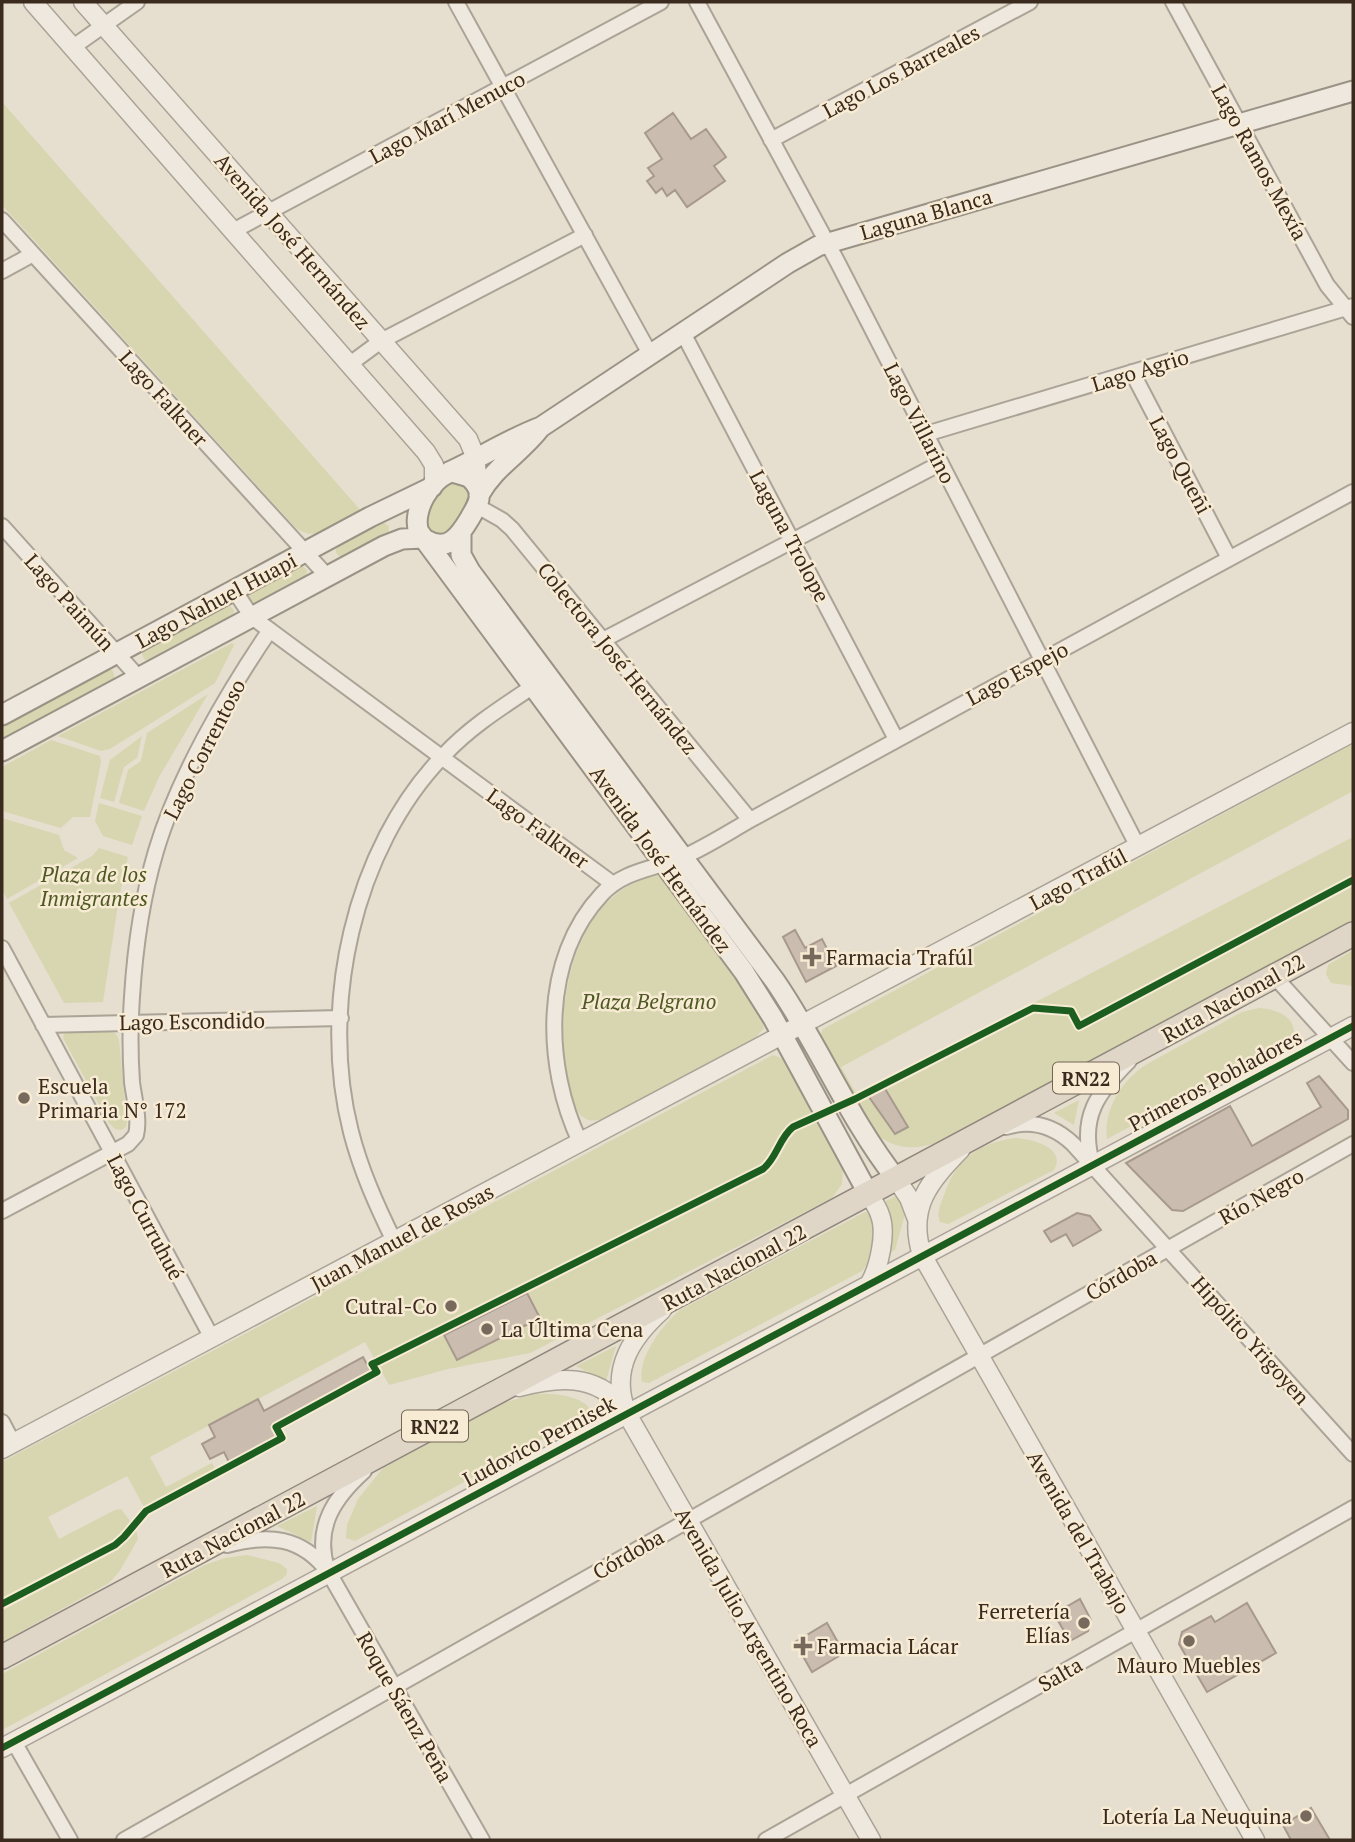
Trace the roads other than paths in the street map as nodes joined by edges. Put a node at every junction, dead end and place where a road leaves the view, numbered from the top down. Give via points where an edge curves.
1 (33, 2) edge
2 (83, 2) edge
3 (137, 2) edge
4 (456, 2) edge
5 (661, 2) edge
6 (697, 2) edge
7 (1030, 2) edge
8 (1173, 2) edge
9 (103, 25) junction
10 (73, 47) junction
11 (503, 87) junction
12 (1353, 91) edge
13 (1239, 124) junction
14 (771, 140) junction
15 (268, 213) junction
16 (2, 220) edge
17 (233, 231) junction
18 (585, 235) junction
19 (827, 243) junction
20 (33, 254) junction
21 (2, 271) edge
22 (1351, 310) edge
23 (683, 333) junction
24 (381, 341) junction
25 (650, 354) junction
26 (350, 364) junction
27 (1132, 372) junction
28 (541, 427) junction
29 (926, 434) junction
30 (476, 460) junction
31 (941, 463) junction
32 (437, 482) junction
33 (1353, 492) edge
34 (478, 498) junction
35 (2, 526) edge
36 (461, 534) junction
37 (425, 539) junction
38 (792, 541) junction
39 (305, 552) junction
40 (1229, 558) junction
41 (327, 576) junction
42 (234, 590) junction
43 (252, 617) junction
44 (270, 630) junction
45 (603, 640) junction
46 (117, 653) junction
47 (1042, 660) junction
48 (139, 678) junction
49 (541, 681) junction
50 (2, 715) edge
51 (1353, 732) edge
52 (896, 739) junction
53 (2, 751) edge
54 (442, 757) junction
55 (750, 820) junction
56 (1138, 847) junction
57 (683, 857) junction
58 (663, 863) junction
59 (613, 884) junction
60 (1353, 934) edge
61 (2, 948) edge
62 (1274, 976) junction
63 (341, 1018) junction
64 (131, 1023) junction
65 (43, 1025) junction
66 (802, 1025) junction
67 (1353, 1026) edge
68 (782, 1035) junction
69 (1331, 1038) junction
70 (1139, 1050) junction
71 (1353, 1063) edge
72 (974, 1138) junction
73 (580, 1142) junction
74 (1353, 1144) edge
75 (112, 1152) junction
76 (1093, 1165) junction
77 (897, 1180) junction
78 (869, 1195) junction
79 (2, 1211) edge
80 (917, 1219) junction
81 (394, 1241) junction
82 (1168, 1248) junction
83 (922, 1255) junction
84 (870, 1283) junction
85 (675, 1298) junction
86 (212, 1338) junction
87 (979, 1356) junction
88 (499, 1392) junction
89 (628, 1413) junction
90 (2, 1422) edge
91 (7, 1446) edge
92 (383, 1454) junction
93 (1353, 1454) edge
94 (1353, 1508) edge
95 (688, 1520) junction
96 (198, 1552) junction
97 (329, 1573) junction
98 (1136, 1631) junction
99 (2, 1657) edge
100 (394, 1687) junction
101 (8, 1745) edge
102 (845, 1795) junction
103 (70, 1840) edge
104 (124, 1840) edge
105 (482, 1840) edge
106 (766, 1840) edge
107 (871, 1840) edge
108 (1255, 1840) edge

1 - 10 street, Avenida José Hernández
2 - 9 street, Avenida José Hernández
3 - 9 street
4 - 11 street
5 - 11 street, Lago Marí Menuco
6 - 14 street, Lago Villarino
7 - 14 street, Lago Los Barreales
8 - 13 street, Lago Ramos Mexía
9 - 10 street
9 - 15 street, Avenida José Hernández
10 - 17 street, Avenida José Hernández
11 - 15 street, Lago Marí Menuco
11 - 18 street
12 - 13 main road, Laguna Blanca
13 - 19 main road, Laguna Blanca
13 - 22 street, Lago Ramos Mexía via 1327,285
14 - 19 street, Lago Villarino
15 - 17 street, Lago Marí Menuco
15 - 24 street, Avenida José Hernández
16 - 20 street, Lago Falkner
17 - 26 street, Avenida José Hernández
18 - 24 street
18 - 25 street
19 - 23 main road, Laguna Blanca via 788,263
19 - 29 street, Lago Villarino
20 - 21 street
20 - 39 street, Lago Falkner
22 - 27 street, Lago Agrio
23 - 25 main road, Laguna Blanca
23 - 38 street, Laguna Trolope
24 - 26 street
24 - 30 street, Avenida José Hernández via 468,439
25 - 28 main road, Laguna Blanca
26 - 32 street, Avenida José Hernández via 429,456
27 - 29 street, Lago Agrio
27 - 40 street, Lago Queñi
28 - 30 main road, Laguna Blanca
28 - 34 main road, Laguna Blanca via 495,471
29 - 31 street, Lago Villarino
30 - 32 main road, Laguna Blanca
30 - 34 street, Avenida José Hernández
31 - 38 street
31 - 47 street, Lago Villarino
32 - 34 main road via 456,472 466,475 474,482
32 - 37 main road via 416,517
32 - 39 main road, Lago Nahuel Huapi
33 - 40 street, Lago Espejo
34 - 36 main road
34 - 45 street, Colectora José Hernández via 512,529
35 - 46 street, Lago Paimún
36 - 37 main road via 444,544
36 - 49 main road, Avenida José Hernández via 466,565
37 - 41 main road, Lago Nahuel Huapi via 390,543
37 - 49 main road, Avenida José Hernández
38 - 45 street
38 - 52 street, Laguna Trolope
39 - 41 street, Lago Falkner
39 - 42 main road, Lago Nahuel Huapi
40 - 47 street, Lago Espejo
41 - 43 main road, Lago Nahuel Huapi
42 - 43 street, Lago Falkner
42 - 46 main road, Lago Nahuel Huapi
43 - 44 street, Lago Falkner
43 - 48 main road, Lago Nahuel Huapi
44 - 54 street, Lago Falkner
44 - 64 street, Lago Correntoso via 207,735 163,827 144,900
45 - 55 street, Colectora José Hernández
46 - 48 street, Lago Paimún
46 - 50 main road, Lago Nahuel Huapi
47 - 52 street, Lago Espejo
47 - 56 street, Lago Villarino
48 - 53 main road, Lago Nahuel Huapi
49 - 54 street via 472,729
49 - 57 main road, Avenida José Hernández
49 - 58 main road, Avenida José Hernández
51 - 56 street, Lago Trafúl
52 - 55 street, Lago Espejo
54 - 59 street, Lago Falkner
54 - 63 street via 404,807 371,871 346,956
55 - 57 street, Lago Espejo
56 - 66 street, Lago Trafúl
57 - 58 street, Lago Espejo
57 - 66 main road, Avenida José Hernández
58 - 59 street, Lago Espejo
58 - 68 main road, Avenida José Hernández via 744,972
59 - 73 street via 595,902 576,933 557,996 559,1081
60 - 62 highway, Ruta Nacional 22 / RN22
61 - 65 street, Lago Curruhué
62 - 69 street
62 - 70 highway, Ruta Nacional 22 / RN22
63 - 64 street, Lago Escondido
63 - 81 street via 343,1084 351,1131
64 - 65 street, Lago Escondido
64 - 75 street, Lago Correntoso via 137,1131 131,1141
65 - 75 street, Lago Curruhué
66 - 68 street, Juan Manuel de Rosas
66 - 77 main road, Avenida José Hernández via 863,1135
67 - 69 street, Primeros Pobladores
68 - 73 street, Juan Manuel de Rosas
68 - 78 main road, Avenida José Hernández
69 - 71 street
69 - 76 street, Primeros Pobladores
70 - 72 highway, Ruta Nacional 22 / RN22
70 - 76 street via 1094,1104 1088,1135
72 - 76 street, Hipólito Yrigoyen via 1020,1123 1041,1125 1068,1139
72 - 77 highway, Ruta Nacional 22 / RN22
72 - 80 street, Avenida del Trabajo via 932,1180
73 - 81 street, Juan Manuel de Rosas
74 - 82 street, Río Negro
75 - 79 street
75 - 86 street, Lago Curruhué
76 - 82 street, Hipólito Yrigoyen
76 - 83 street, Ludovico Pernisek
77 - 78 highway, Ruta Nacional 22 / RN22
77 - 80 street, Avenida del Trabajo
78 - 84 street via 882,1227 880,1258
78 - 85 highway, Ruta Nacional 22 / RN22
80 - 83 street, Avenida del Trabajo
81 - 86 street, Juan Manuel de Rosas
82 - 87 street, Córdoba
82 - 93 street, Hipólito Yrigoyen
83 - 84 street, Ludovico Pernisek
83 - 87 street, Avenida del Trabajo
84 - 89 street, Ludovico Pernisek
85 - 88 highway, Ruta Nacional 22 / RN22
85 - 89 street, Avenida Julio Argentino Roca via 639,1332 625,1356 621,1388
86 - 91 street, Juan Manuel de Rosas
87 - 95 street, Córdoba
87 - 98 street, Avenida del Trabajo
88 - 89 street, Avenida Julio Argentino Roca via 546,1380 573,1379 605,1390
88 - 92 highway, Ruta Nacional 22 / RN22
89 - 95 street, Avenida Julio Argentino Roca
89 - 97 street, Ludovico Pernisek
90 - 91 street
92 - 96 highway, Ruta Nacional 22 / RN22
92 - 97 street via 346,1487 328,1516 323,1554
94 - 98 street, Salta
95 - 100 street, Córdoba
95 - 102 street, Avenida Julio Argentino Roca
96 - 97 street via 247,1540 275,1539 306,1550
96 - 99 highway, Ruta Nacional 22 / RN22
97 - 100 street, Roque Sáenz Peña
97 - 101 street, Ludovico Pernisek
98 - 102 street, Salta
98 - 108 street, Avenida del Trabajo
100 - 104 street, Córdoba
100 - 105 street, Roque Sáenz Peña
101 - 103 street
102 - 106 street, Salta
102 - 107 street, Avenida Julio Argentino Roca

